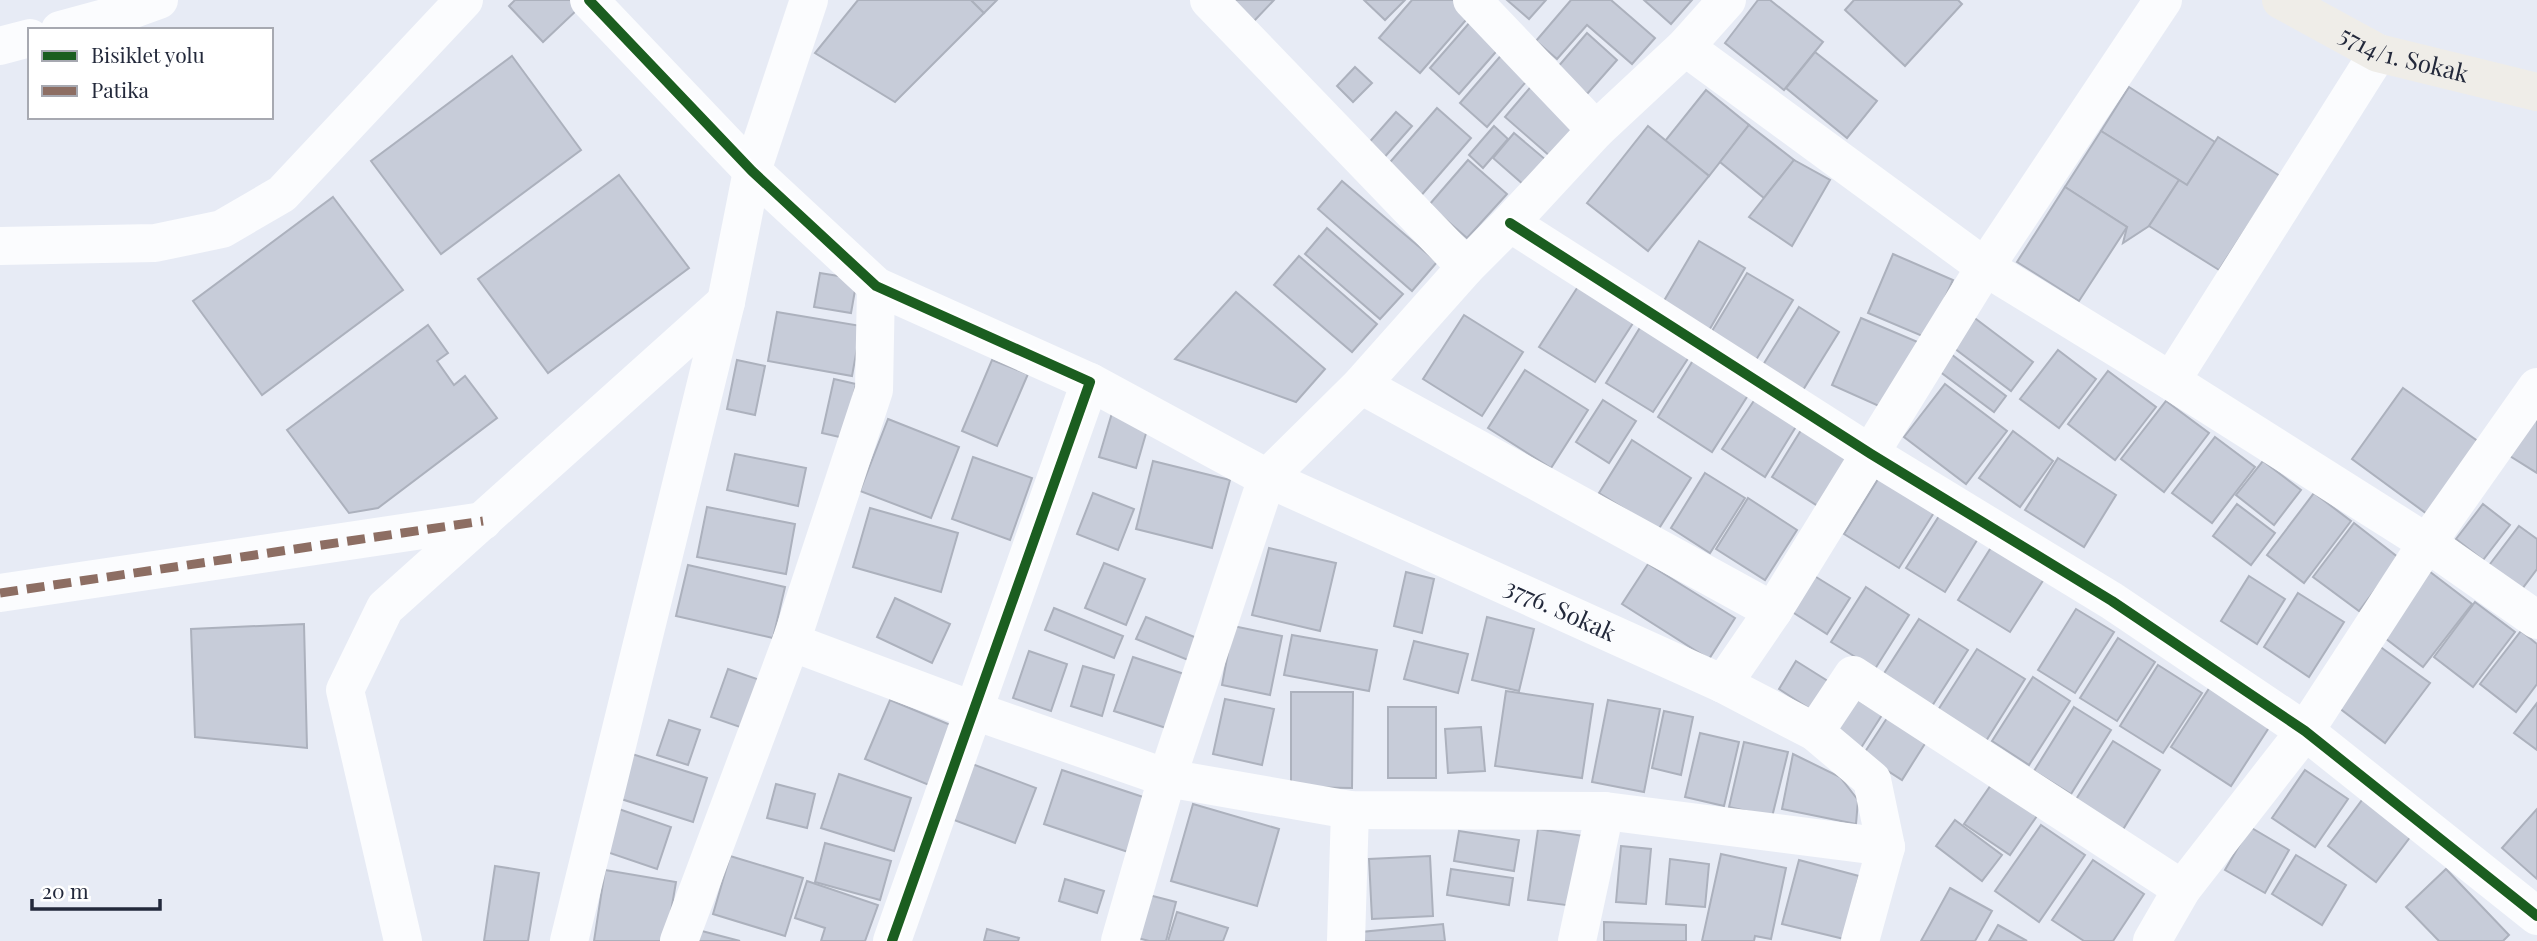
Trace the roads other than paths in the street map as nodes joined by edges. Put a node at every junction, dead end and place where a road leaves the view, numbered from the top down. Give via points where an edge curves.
1 (159, 0) edge
2 (464, 0) edge
3 (589, 0) edge
4 (809, 0) edge
5 (1209, 0) edge
6 (1472, 0) edge
7 (1727, 0) edge
8 (2163, 0) edge
9 (2281, 0) edge
10 (68, 28) edge
11 (28, 39) edge
12 (0, 46) edge
13 (1685, 47) junction
14 (2378, 53) junction
15 (2537, 92) edge
16 (1596, 130) junction
17 (752, 170) junction
18 (1510, 223) junction
19 (0, 246) edge
20 (1466, 267) junction
21 (1985, 267) junction
22 (876, 286) junction
23 (726, 302) junction
24 (2171, 381) junction
25 (1090, 382) junction
26 (1361, 385) junction
27 (2537, 387) edge
28 (1871, 454) junction
29 (1267, 478) junction
30 (483, 521) junction
31 (2427, 543) junction
32 (0, 593) edge
33 (1773, 611) junction
34 (2537, 620) edge
35 (791, 642) junction
36 (1723, 684) junction
37 (972, 710) junction
38 (1815, 732) junction
39 (2305, 732) junction
40 (1167, 778) junction
41 (1350, 810) junction
42 (1605, 811) junction
43 (1886, 847) junction
44 (2182, 889) junction
45 (2537, 919) edge
46 (403, 941) edge
47 (569, 941) edge
48 (680, 941) edge
49 (892, 941) edge
50 (1120, 941) edge
51 (1346, 941) edge
52 (1577, 941) edge
53 (1860, 941) edge
54 (2152, 941) edge
55 (2520, 941) edge

1 - 10 street
2 - 19 street via 282,194 222,229 155,243
3 - 17 street, 3776. Sokak
4 - 17 street
5 - 20 street
6 - 16 street
7 - 13 street
8 - 21 street
9 - 14 main road, 5714/1. Sokak
11 - 12 street
13 - 16 street
13 - 21 street
14 - 15 main road, 5714/1. Sokak
14 - 24 street
16 - 18 street
17 - 22 street, 3776. Sokak
17 - 23 street
18 - 20 street
18 - 28 street
20 - 26 street
21 - 24 street
21 - 28 street
22 - 25 street, 3776. Sokak
22 - 35 street via 874,390
23 - 30 street
23 - 47 street
24 - 31 street
25 - 29 street, 3776. Sokak
25 - 37 street
26 - 29 street
26 - 33 street
27 - 31 street
28 - 33 street
28 - 39 street via 2112,601
29 - 36 street, 3776. Sokak
29 - 40 street
30 - 32 street
30 - 46 street via 385,608 345,690
31 - 34 street
31 - 39 street
33 - 36 street
35 - 37 street
35 - 48 street
36 - 38 street, 3776. Sokak
37 - 40 street
37 - 49 street
38 - 43 street, 3776. Sokak via 1872,780
38 - 44 street via 1853,676
39 - 44 street
39 - 45 street
40 - 41 street
40 - 50 street
41 - 42 street
41 - 51 street
42 - 43 street
42 - 52 street
43 - 53 street, 3776. Sokak
44 - 54 street
45 - 55 street

